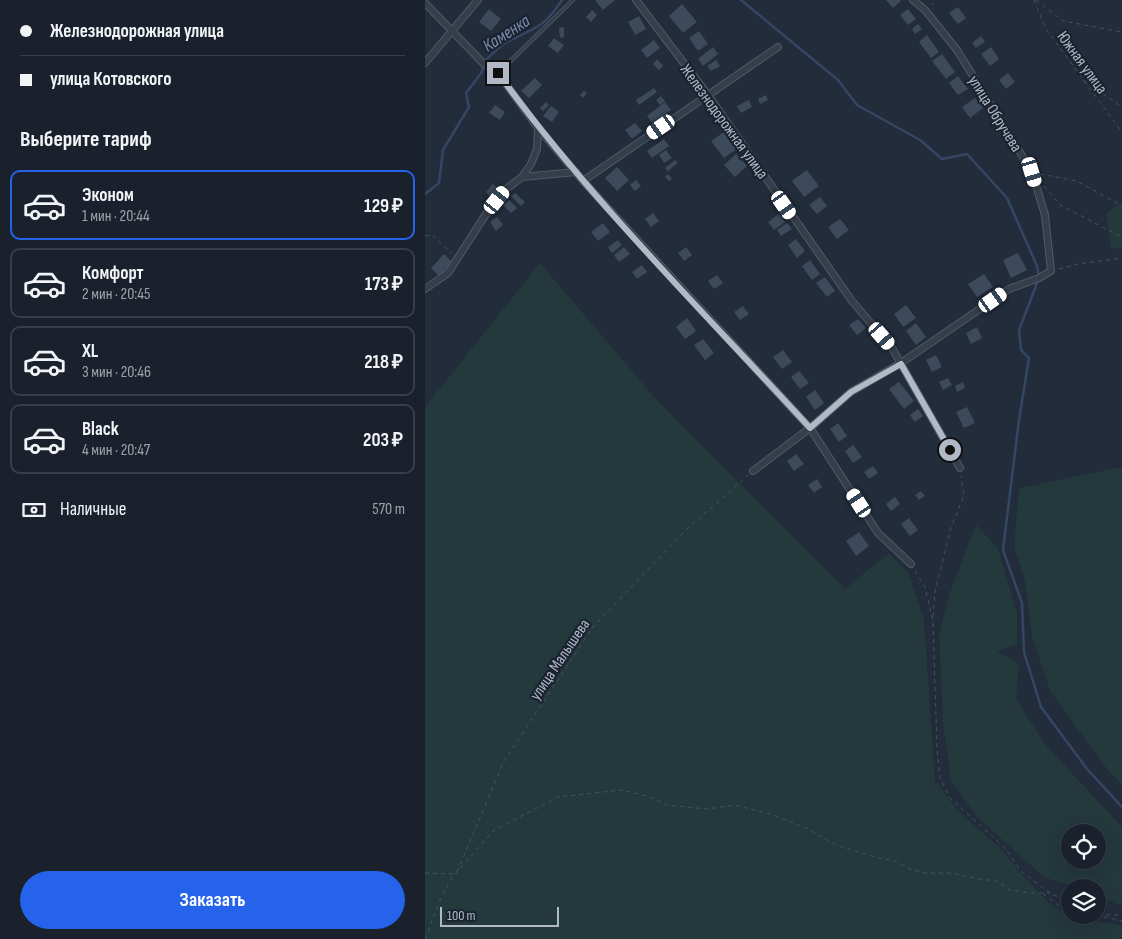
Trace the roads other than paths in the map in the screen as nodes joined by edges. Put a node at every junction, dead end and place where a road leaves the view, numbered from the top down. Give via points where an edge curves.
1 (478, 0) edge
2 (573, 0) edge
3 (636, 0) edge
4 (913, 0) edge
5 (425, 3) edge
6 (452, 31) junction
7 (777, 47) dead end
8 (425, 63) edge
9 (498, 73) junction
10 (708, 95) junction
11 (538, 128) junction
12 (576, 172) junction
13 (522, 177) junction
14 (583, 181) junction
15 (425, 289) edge
16 (901, 364) junction
17 (810, 428) junction
18 (960, 468) road end
19 (753, 472) road end
20 (911, 564) road end

1 - 6 street
2 - 9 lane
3 - 10 street, Железнодорожная улица
4 - 16 street, улица Обручева via 957,50 1032,172 1045,215 1051,271 1009,289
5 - 6 street
6 - 8 street
6 - 9 street via 491,70
7 - 10 street
9 - 11 street
10 - 14 street
10 - 16 street, Железнодорожная улица via 852,301 892,348
11 - 12 street
11 - 13 street via 537,149
12 - 13 street
12 - 14 street
13 - 15 street via 506,189 488,211 449,273
14 - 17 street
16 - 17 street via 851,392
16 - 18 street, Железнодорожная улица
17 - 19 street
17 - 20 street via 878,533

